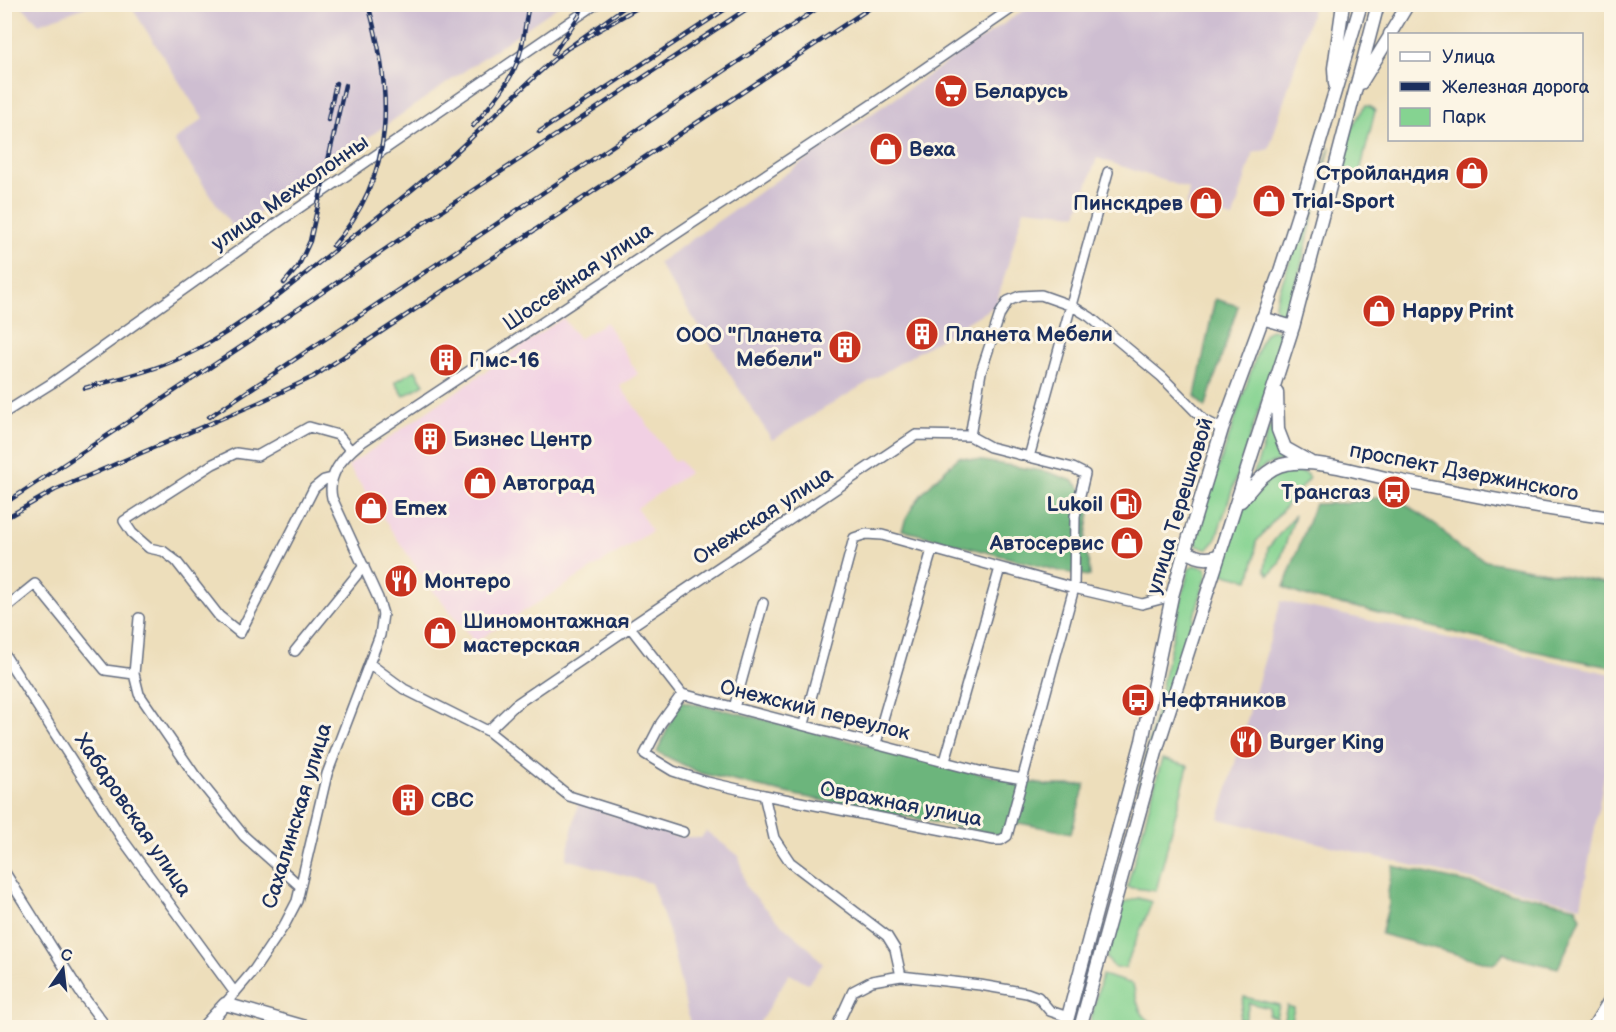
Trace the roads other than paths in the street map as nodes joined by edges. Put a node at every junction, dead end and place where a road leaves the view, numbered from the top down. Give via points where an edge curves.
1 (596, 4) edge
2 (1018, 4) edge
3 (1343, 4) edge
4 (1361, 4) edge
5 (1378, 4) edge
6 (1393, 4) edge
7 (1408, 4) edge
8 (1391, 33) edge
9 (1388, 38) edge
10 (1336, 93) junction
11 (1353, 97) junction
12 (1328, 117) junction
13 (1346, 122) junction
14 (1108, 172) dead end
15 (1072, 306) junction
16 (1262, 318) junction
17 (1293, 327) junction
18 (1277, 379) junction
19 (4, 413) edge
20 (1222, 429) junction
21 (970, 436) junction
22 (351, 451) junction
23 (1029, 457) junction
24 (1310, 462) junction
25 (332, 478) junction
26 (1235, 509) junction
27 (1611, 518) edge
28 (932, 550) junction
29 (1185, 550) junction
30 (1219, 555) junction
31 (364, 566) junction
32 (1000, 568) junction
33 (1074, 588) junction
34 (1172, 596) junction
35 (763, 603) dead end
36 (4, 609) edge
37 (139, 618) dead end
38 (630, 627) junction
39 (295, 651) dead end
40 (4, 654) edge
41 (370, 664) junction
42 (134, 674) junction
43 (682, 694) junction
44 (734, 708) junction
45 (804, 724) junction
46 (488, 731) junction
47 (876, 743) junction
48 (945, 761) junction
49 (1023, 779) junction
50 (764, 795) junction
51 (683, 832) dead end
52 (4, 872) edge
53 (300, 886) junction
54 (901, 976) junction
55 (235, 993) junction
56 (1611, 998) edge
57 (225, 1004) junction
58 (1066, 1022) edge
59 (107, 1028) edge
60 (203, 1028) edge
61 (309, 1028) edge
62 (836, 1028) edge
63 (1080, 1028) edge
64 (1593, 1028) edge

1 - 19 street, улица Мехколонны
2 - 22 street, Шоссейная улица
3 - 10 main road via 1334,68
4 - 10 main road, улица Терешковой
5 - 11 main road
6 - 7 main road
7 - 8 main road
9 - 11 main road
10 - 12 main road, улица Терешковой
11 - 13 main road
12 - 13 main road
12 - 16 main road, улица Терешковой
13 - 17 main road
14 - 15 street
15 - 20 street via 1162,377 1204,420
15 - 21 street via 1041,295 1008,301 981,372
15 - 23 street
16 - 17 main road
16 - 20 main road, улица Терешковой
17 - 18 main road
18 - 24 main road via 1276,415 1285,448
18 - 26 main road
20 - 29 main road, улица Терешковой
21 - 23 street, Онежская улица via 990,447
21 - 38 street, Онежская улица via 916,435
22 - 25 street, Шоссейная улица
22 - 25 street, Шоссейная улица via 338,435 309,427 257,456 236,453 213,464 124,521 149,548 163,551 176,561 219,616 240,633 314,488
23 - 33 street, Онежская улица via 1085,474 1075,516
24 - 26 main road via 1285,464 1270,471
24 - 27 main road, проспект Дзержинского
25 - 31 street via 332,498
26 - 30 main road
28 - 32 street
28 - 45 street via 882,535 854,538
28 - 47 street
29 - 30 main road via 1201,558
29 - 34 main road, улица Терешковой
30 - 63 main road via 1158,745
31 - 39 street
31 - 41 street via 383,614
32 - 33 street
32 - 48 street
33 - 34 street via 1142,604
33 - 49 street
34 - 58 main road, улица Терешковой via 1142,741
35 - 44 street
36 - 42 street via 35,584 105,670
37 - 42 street
38 - 43 street
38 - 46 street, Онежская улица via 516,705
40 - 55 street, Хабаровская улица via 123,840
41 - 46 street via 404,689
41 - 53 street, Сахалинская улица via 327,774
42 - 53 street via 139,694 194,774 244,836
43 - 44 street, Онежский переулок
43 - 50 street, Овражная улица via 645,754 673,771
44 - 45 street, Онежский переулок
45 - 47 street, Онежский переулок
46 - 51 street via 569,796
47 - 48 street, Онежский переулок
48 - 49 street, Онежский переулок
49 - 50 street, Овражная улица via 1007,836 1001,840
50 - 54 street via 774,838 790,862 887,936 895,949
52 - 59 street
53 - 55 street, Сахалинская улица via 285,924
54 - 58 street via 1027,993 1038,997
54 - 62 street via 872,981 853,992
55 - 57 street, Сахалинская улица
56 - 64 main road
57 - 60 main road, Сахалинская улица
57 - 61 main road

